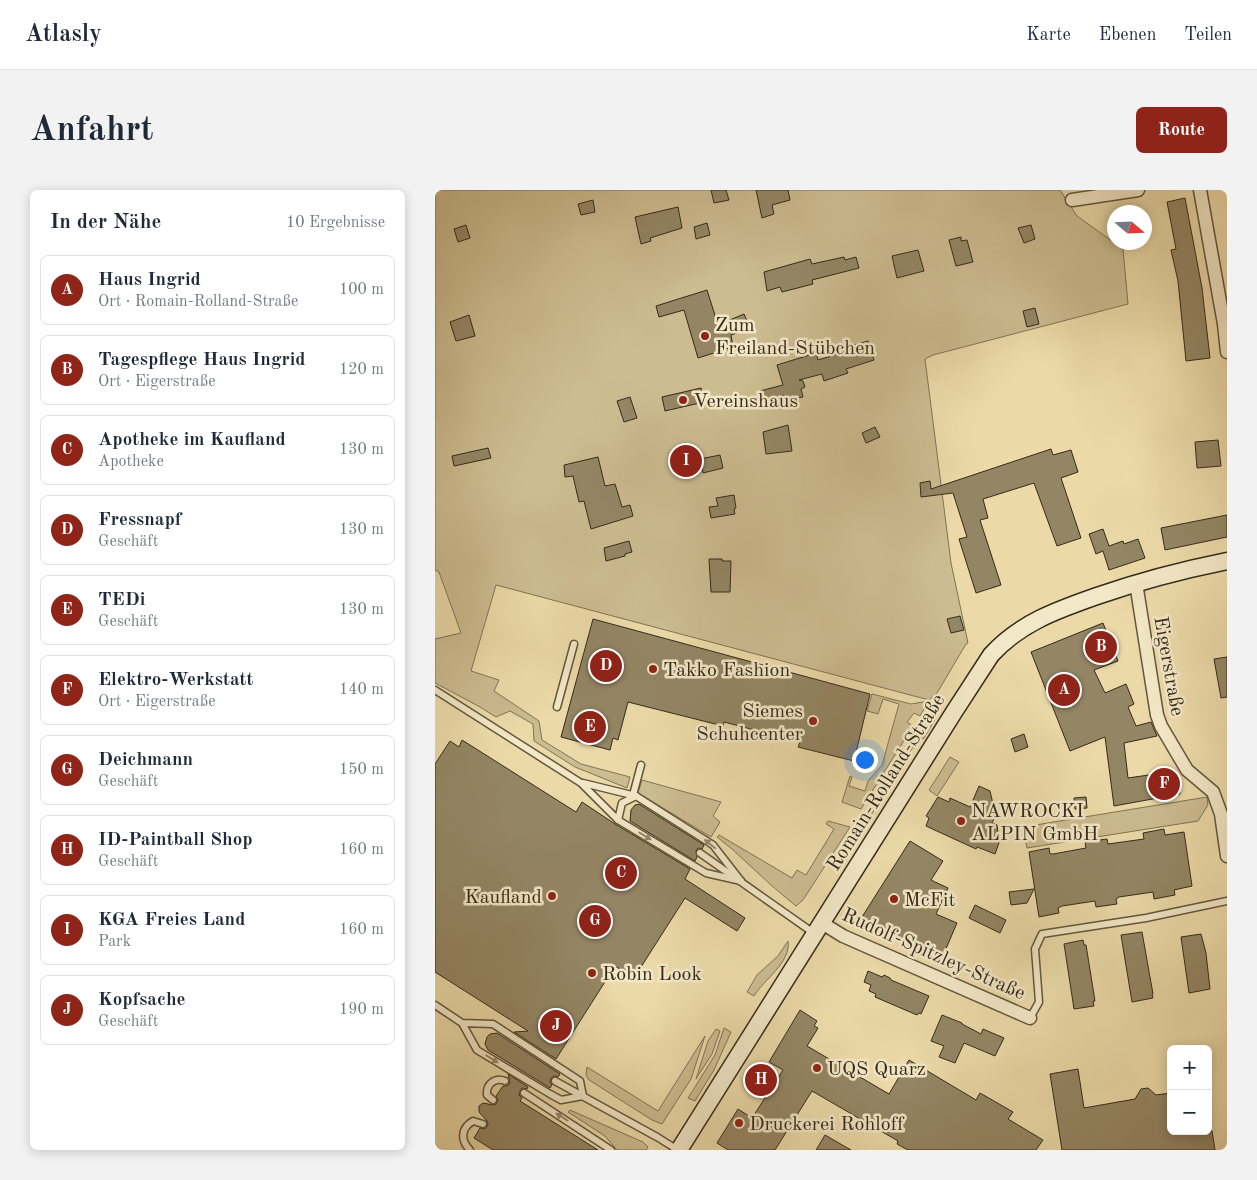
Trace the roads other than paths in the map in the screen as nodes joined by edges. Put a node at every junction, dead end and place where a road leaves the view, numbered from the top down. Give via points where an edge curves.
1 (1137, 190) edge
2 (1200, 190) edge
3 (1072, 200) dead end
4 (1227, 352) edge
5 (1227, 561) edge
6 (1136, 583) junction
7 (574, 644) dead end
8 (435, 690) edge
9 (557, 707) dead end
10 (641, 765) dead end
11 (581, 783) junction
12 (635, 795) junction
13 (618, 820) junction
14 (699, 852) dead end
15 (1227, 856) edge
16 (741, 881) junction
17 (1227, 901) edge
18 (818, 928) junction
19 (435, 1005) edge
20 (1030, 1018) joint
21 (462, 1023) junction
22 (505, 1081) dead end
23 (555, 1081) dead end
24 (525, 1093) dead end
25 (583, 1096) junction
26 (493, 1100) dead end
27 (483, 1124) dead end
28 (469, 1150) edge
29 (611, 1150) edge
30 (679, 1150) edge

1 - 3 street
2 - 4 street
5 - 6 main road, Romain-Rolland-Straße
6 - 15 street, Eigerstraße via 1157,715 1187,770 1213,792 1221,814
6 - 18 main road, Romain-Rolland-Straße via 1038,618 1009,637 995,651
7 - 9 lane
8 - 11 lane
10 - 12 lane
11 - 12 lane
11 - 13 lane
12 - 13 lane via 622,803
16 -> 12 lane via 713,845
13 -> 16 lane via 706,873
14 - 16 lane
16 - 18 lane
17 - 20 lane via 1042,934 1035,949 1039,1002
18 - 20 street, Rudolf-Spitzley-Straße
18 - 30 main road, Romain-Rolland-Straße
19 - 21 lane
21 - 25 lane via 493,1024 580,1081
21 -> 25 lane via 477,1050 561,1100
22 - 26 lane via 497,1079 489,1085 487,1095
23 - 25 lane
29 -> 24 lane
25 - 30 lane
27 - 28 lane via 473,1121 465,1128 463,1139

